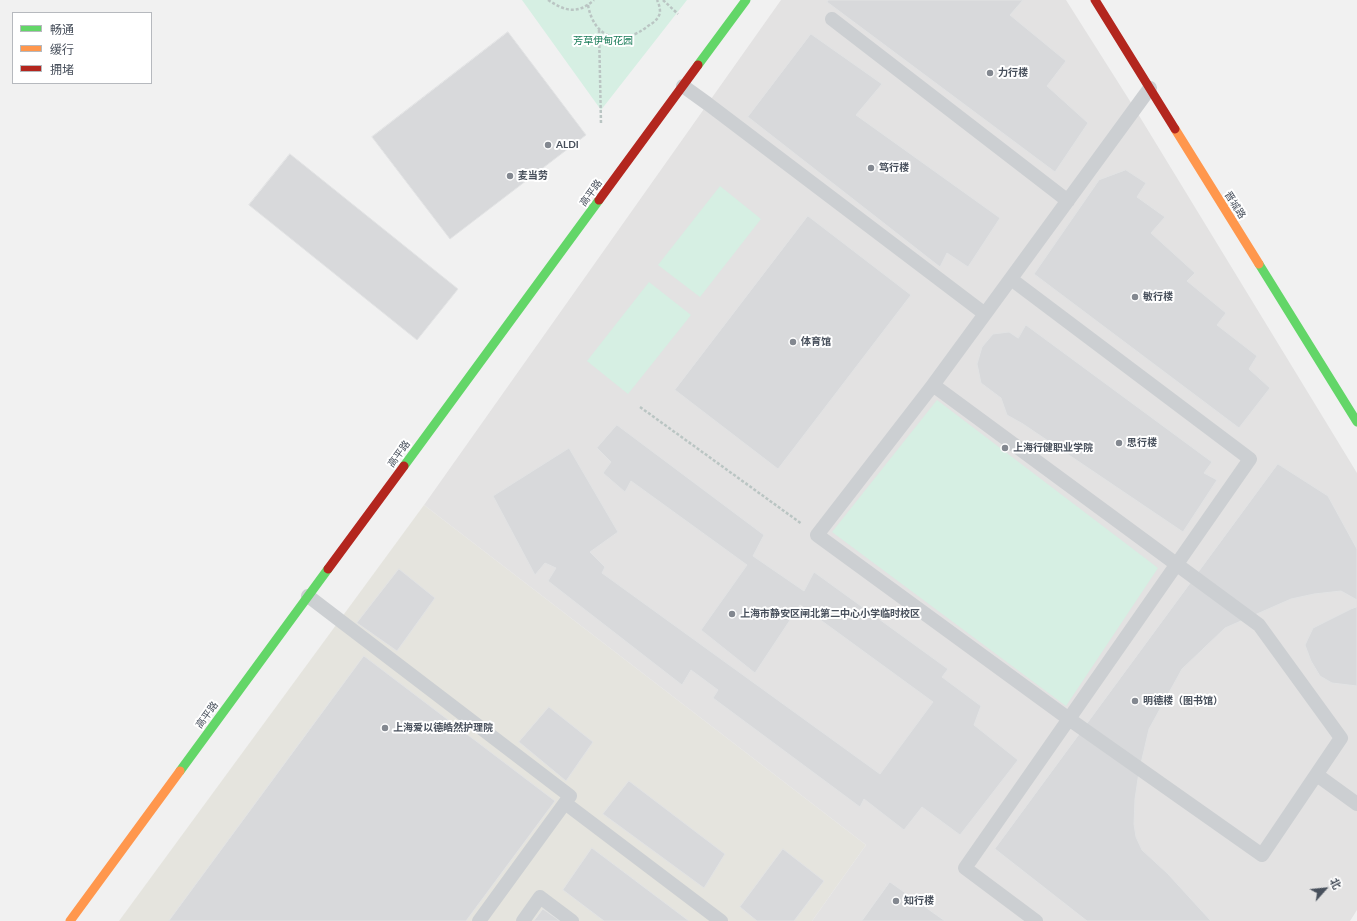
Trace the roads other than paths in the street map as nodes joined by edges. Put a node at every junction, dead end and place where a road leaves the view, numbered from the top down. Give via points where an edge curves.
1 (1095, 0) edge
2 (739, 3) edge
3 (832, 19) dead end
4 (683, 86) junction
5 (1150, 88) junction
6 (1068, 201) junction
7 (1011, 279) junction
8 (985, 314) junction
9 (933, 385) junction
10 (1357, 422) edge
11 (1177, 564) junction
12 (308, 596) junction
13 (1069, 719) junction
14 (1316, 775) junction
15 (565, 803) junction
16 (1357, 804) edge
17 (70, 921) edge
18 (479, 921) edge
19 (523, 921) edge
20 (572, 921) edge
21 (721, 921) edge
22 (1036, 921) edge

1 - 5 street, 晋城路
2 - 4 street, 高平路
3 - 6 lane
4 - 8 lane
4 - 12 street, 高平路
5 - 6 lane
5 - 10 street, 晋城路
6 - 7 lane
7 - 8 lane
7 - 11 lane via 1250,459
8 - 9 lane
9 - 11 lane
9 - 13 lane via 817,535
11 - 13 lane
11 - 14 lane via 1259,625 1341,738
12 - 15 lane via 570,796
12 - 17 street, 高平路
13 - 14 lane via 1262,855
13 - 22 lane via 965,868
14 - 16 lane
15 - 18 lane
15 - 21 lane
19 - 20 lane via 540,897

